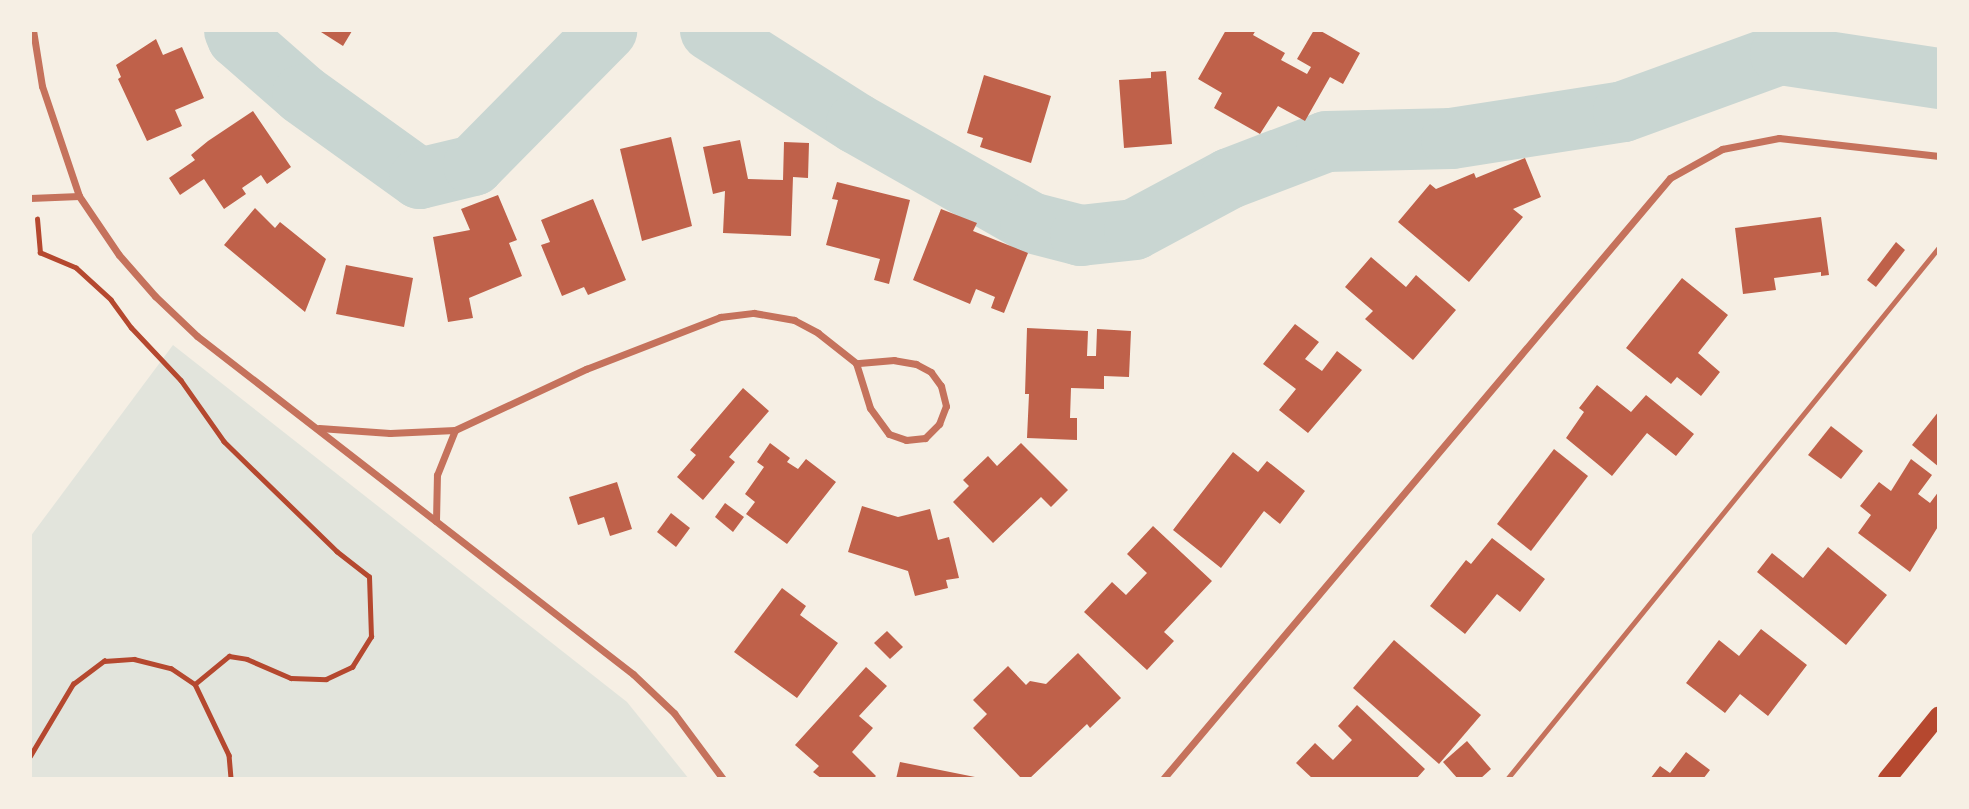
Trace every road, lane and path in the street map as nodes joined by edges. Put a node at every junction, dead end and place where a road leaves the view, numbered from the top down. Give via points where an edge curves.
1 (33, 30) edge
2 (1939, 156) edge
3 (79, 196) junction
4 (30, 198) edge
5 (37, 218) dead end
6 (1939, 247) edge
7 (856, 363) junction
8 (319, 428) junction
9 (455, 430) junction
10 (436, 521) junction
11 (195, 684) junction
12 (1939, 715) edge
13 (30, 756) edge
14 (232, 779) edge
15 (723, 779) edge
16 (1163, 779) edge
17 (1507, 779) edge
18 (1887, 779) edge

1 - 3 street via 42,86
2 - 16 street via 1780,138 1722,149 1670,178
3 - 4 street
3 - 8 street via 119,255 155,296 197,336
5 - 11 path via 40,253 76,268 111,300 181,381 224,442 337,552 369,577 370,638 352,667 326,680 291,678 229,656
6 - 17 lane
7 - 7 street via 870,408 889,434 906,440 925,438 939,424 946,406 931,372 894,360
7 - 9 street via 794,320 754,313 720,317 586,369
8 - 9 street via 390,433
8 - 10 street
9 - 10 street via 438,475
10 - 15 street via 633,674 674,713
11 - 13 path via 159,665 134,659 104,662 73,684
11 - 14 path via 229,755
12 - 18 main road

